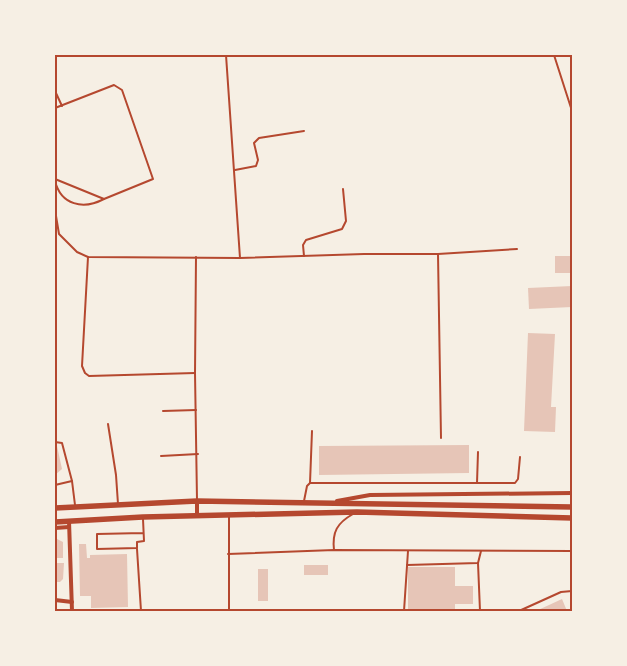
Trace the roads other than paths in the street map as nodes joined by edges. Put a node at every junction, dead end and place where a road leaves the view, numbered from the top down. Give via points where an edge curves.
1 (226, 55) edge
2 (554, 55) edge
3 (55, 90) edge
4 (62, 106) junction
5 (55, 108) edge
6 (572, 111) edge
7 (304, 131) dead end
8 (235, 170) junction
9 (55, 179) edge
10 (343, 189) dead end
11 (104, 199) junction
12 (55, 210) edge
13 (56, 227) edge
14 (517, 249) dead end
15 (438, 254) junction
16 (304, 256) junction
17 (88, 257) junction
18 (196, 257) junction
19 (240, 258) junction
20 (194, 373) junction
21 (196, 410) junction
22 (163, 411) dead end
23 (108, 424) dead end
24 (312, 431) dead end
25 (441, 438) dead end
26 (55, 442) edge
27 (478, 452) dead end
28 (198, 454) junction
29 (161, 456) dead end
30 (520, 457) dead end
31 (72, 481) junction
32 (310, 483) junction
33 (477, 483) junction
34 (55, 485) edge
35 (572, 493) edge
36 (197, 501) junction
37 (303, 503) junction
38 (322, 504) junction
39 (76, 507) junction
40 (118, 507) junction
41 (572, 507) edge
42 (55, 508) edge
43 (357, 512) junction
44 (197, 516) junction
45 (229, 516) junction
46 (143, 517) junction
47 (572, 518) edge
48 (55, 522) edge
49 (69, 524) junction
50 (55, 528) edge
51 (143, 533) junction
52 (137, 548) junction
53 (334, 550) junction
54 (408, 550) junction
55 (481, 551) junction
56 (572, 551) edge
57 (228, 554) junction
58 (478, 563) junction
59 (407, 564) junction
60 (572, 591) edge
61 (55, 600) edge
62 (72, 602) junction
63 (72, 611) edge
64 (142, 611) edge
65 (229, 611) edge
66 (404, 611) edge
67 (480, 611) edge
68 (519, 611) edge

1 - 8 lane
2 - 6 lane
3 - 4 lane
4 - 5 lane
4 - 11 lane via 114,84 122,90 153,179
7 - 8 lane via 259,138 254,143 258,160 256,166
8 - 19 lane
9 - 11 lane
9 - 11 lane via 57,189 71,203 84,206
10 - 16 lane via 346,221 342,229 306,240
12 - 13 lane
13 - 17 lane via 76,252
14 - 15 lane
15 - 16 lane
15 - 25 lane
16 - 19 lane
17 - 18 lane
17 - 20 lane via 82,366 85,373 89,376
18 - 19 lane
18 - 20 lane
20 - 21 lane
21 - 22 lane
21 - 28 lane
23 - 40 lane
24 - 32 lane
26 - 31 lane via 62,443
27 - 33 lane
28 - 29 lane
28 - 36 lane
30 - 33 lane via 517,482
31 - 34 lane
31 - 39 lane
32 - 33 lane
32 - 37 lane
35 - 38 street via 370,495
36 - 37 highway
36 - 40 highway
36 - 44 street
37 - 38 highway
38 - 41 highway
39 - 40 highway
39 - 42 highway
43 - 45 highway
43 - 47 highway
43 - 53 lane via 338,525 333,534
44 - 45 highway
44 - 46 highway
45 - 57 lane
46 - 49 highway
46 - 51 lane
48 - 49 highway
49 - 50 street
49 - 62 street
51 - 52 lane via 144,542 137,541
51 - 52 lane via 97,534 98,549
52 - 64 lane
53 - 54 lane
53 - 57 lane
54 - 55 lane
54 - 59 lane
55 - 56 lane
55 - 58 lane
57 - 65 lane
58 - 59 lane
58 - 67 lane
59 - 66 lane
60 - 68 lane via 561,592
61 - 62 street
62 - 63 street

